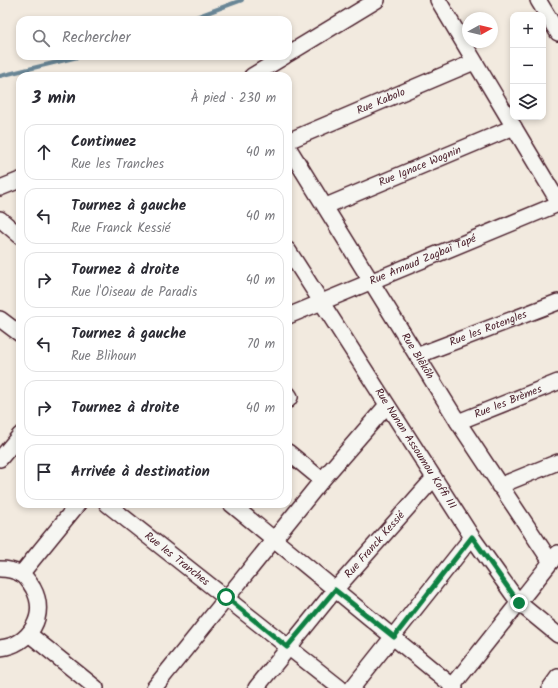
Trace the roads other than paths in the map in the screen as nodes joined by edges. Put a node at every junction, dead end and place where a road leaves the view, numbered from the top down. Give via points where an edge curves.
1 (377, 0) edge
2 (438, 0) edge
3 (538, 0) edge
4 (558, 32) edge
5 (292, 52) edge
6 (278, 60) edge
7 (474, 62) junction
8 (259, 72) edge
9 (514, 127) junction
10 (292, 139) edge
11 (292, 154) edge
12 (16, 182) edge
13 (0, 188) edge
14 (558, 203) edge
15 (326, 206) junction
16 (0, 219) edge
17 (16, 233) edge
18 (292, 256) edge
19 (372, 280) junction
20 (558, 302) edge
21 (322, 303) junction
22 (292, 314) edge
23 (2, 325) edge
24 (16, 332) edge
25 (418, 355) junction
26 (558, 382) edge
27 (386, 405) junction
28 (458, 422) junction
29 (16, 440) edge
30 (292, 455) edge
31 (0, 459) edge
32 (558, 462) edge
33 (434, 478) junction
34 (322, 480) junction
35 (500, 486) junction
36 (75, 508) edge
37 (112, 508) edge
38 (236, 508) edge
39 (472, 537) junction
40 (274, 540) junction
41 (554, 558) edge
42 (0, 568) edge
43 (21, 574) junction
44 (335, 590) junction
45 (226, 597) junction
46 (519, 603) junction
47 (29, 634) junction
48 (558, 635) edge
49 (394, 637) junction
50 (287, 647) junction
51 (0, 648) edge
52 (558, 677) edge
53 (453, 687) edge
54 (96, 688) edge
55 (154, 688) edge
56 (256, 688) edge
57 (340, 688) edge
58 (352, 688) edge
59 (550, 688) edge

1 - 5 street
2 - 7 street
3 - 4 street
6 - 8 street
7 - 9 street
7 - 10 street, Rue Kabolo
9 - 14 street
9 - 15 street, Rue Ignace Wognin
11 - 15 street, Rue Blêkôh
12 - 13 street
14 - 19 street, Rue Arnaud Zagbaï Tapé
15 - 19 street, Rue Blêkôh
16 - 17 street
18 - 21 street, Rue Nanan Assoumou Koffi III
19 - 21 street, Rue Arnaud Zagbaï Tapé
19 - 25 street, Rue Blêkôh
20 - 25 street, Rue les Rotengles
21 - 22 street, Rue Arnaud Zagbaï Tapé
21 - 27 street, Rue Nanan Assoumou Koffi III
23 - 24 street
25 - 28 street, Rue Blêkôh
26 - 28 street, Rue les Brèmes
27 - 33 street, Rue Nanan Assoumou Koffi III
27 - 34 street
28 - 35 street, Rue Blêkôh
29 - 31 street
30 - 34 street
32 - 35 street
33 - 39 street, Rue Nanan Assoumou Koffi III
33 - 44 street, Rue Franck Kessié
34 - 40 street
35 - 41 street, Rue Blêkôh
36 - 43 street
37 - 45 street, Rue les Tranches
38 - 40 street
39 - 46 street, Rue Nanan Assoumou Koffi III
39 - 49 street
40 - 44 street
40 - 45 street
41 - 46 street
42 - 43 street
43 - 47 street via 31,584 38,601 38,618
44 - 49 street
44 - 50 street, Rue Franck Kessié
45 - 50 street, Rue les Tranches
45 - 55 street
46 - 48 street, Rue Nanan Assoumou Koffi III
46 - 53 street
47 - 51 street via 16,645
47 - 54 street
49 - 53 street
49 - 58 street
50 - 56 street, Rue Franck Kessié
50 - 57 street, Rue les Tranches
52 - 59 street

